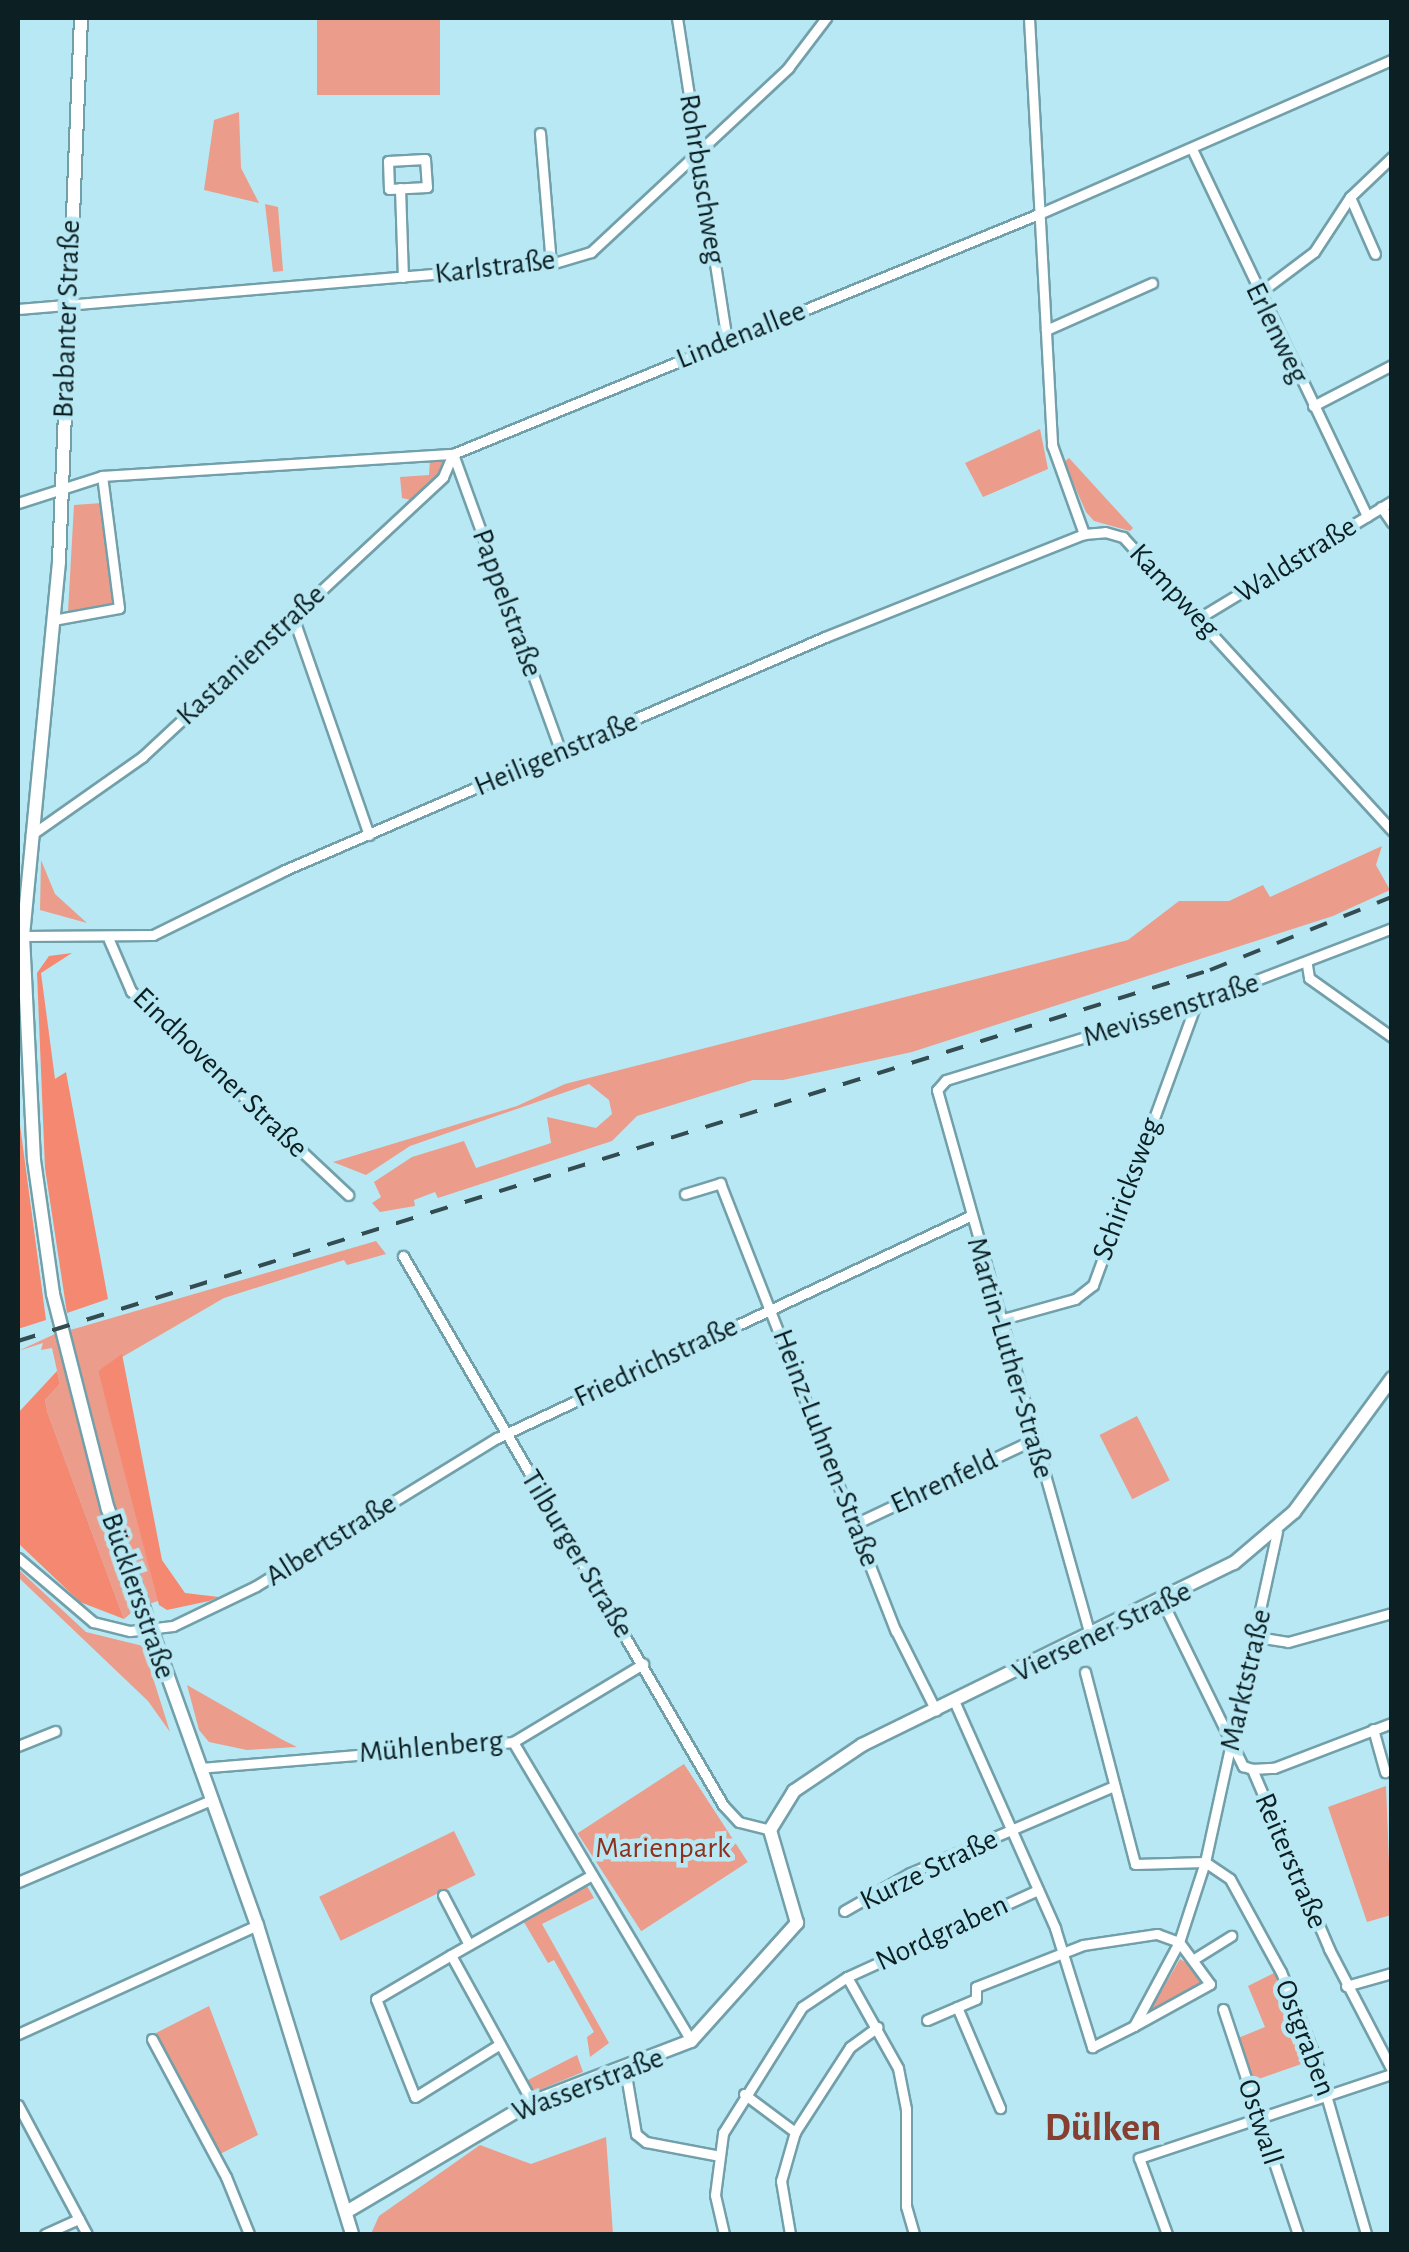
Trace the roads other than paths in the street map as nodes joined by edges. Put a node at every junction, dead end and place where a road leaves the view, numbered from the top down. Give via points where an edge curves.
1 (81, 18) edge
2 (677, 18) edge
3 (826, 18) edge
4 (1029, 18) edge
5 (1392, 60) edge
6 (540, 133) dead end
7 (1192, 148) junction
8 (699, 154) junction
9 (1392, 157) edge
10 (400, 188) junction
11 (1350, 197) junction
12 (1042, 213) junction
13 (1375, 254) dead end
14 (551, 264) junction
15 (403, 277) junction
16 (1152, 284) dead end
17 (1258, 294) junction
18 (68, 305) junction
19 (18, 309) edge
20 (1046, 330) junction
21 (727, 341) junction
22 (1392, 365) edge
23 (1312, 406) junction
24 (453, 454) junction
25 (102, 476) junction
26 (61, 488) junction
27 (1392, 501) edge
28 (18, 503) edge
29 (1380, 508) junction
30 (1367, 516) junction
31 (1392, 522) edge
32 (1084, 534) junction
33 (292, 614) junction
34 (1200, 618) junction
35 (53, 620) junction
36 (561, 752) junction
37 (1392, 830) edge
38 (369, 835) junction
39 (29, 836) junction
40 (1392, 928) edge
41 (23, 936) junction
42 (109, 940) junction
43 (1307, 965) junction
44 (1196, 1003) junction
45 (1392, 1037) edge
46 (946, 1080) joint
47 (685, 1194) dead end
48 (348, 1195) dead end
49 (970, 1216) junction
50 (403, 1256) dead end
51 (773, 1308) junction
52 (1003, 1319) junction
53 (1392, 1378) edge
54 (506, 1434) junction
55 (1033, 1440) junction
56 (855, 1524) junction
57 (1276, 1532) junction
58 (18, 1558) edge
59 (1164, 1602) junction
60 (1392, 1613) edge
61 (149, 1631) junction
62 (1257, 1637) junction
63 (1091, 1638) junction
64 (643, 1664) junction
65 (1085, 1672) dead end
66 (954, 1703) junction
67 (936, 1711) junction
68 (1392, 1724) edge
69 (1373, 1729) junction
70 (55, 1732) dead end
71 (513, 1742) junction
72 (1231, 1743) junction
73 (18, 1746) edge
74 (199, 1768) junction
75 (1252, 1769) junction
76 (1385, 1772) dead end
77 (1114, 1786) junction
78 (211, 1800) junction
79 (770, 1830) junction
80 (1013, 1830) junction
81 (1205, 1862) junction
82 (592, 1874) junction
83 (18, 1882) edge
84 (1038, 1890) junction
85 (443, 1895) dead end
86 (844, 1911) dead end
87 (257, 1925) junction
88 (1231, 1936) dead end
89 (467, 1941) junction
90 (1180, 1942) junction
91 (1062, 1952) junction
92 (450, 1955) junction
93 (1194, 1959) junction
94 (1392, 1973) edge
95 (847, 1977) junction
96 (1346, 1986) junction
97 (957, 2007) junction
98 (1222, 2010) dead end
99 (927, 2020) dead end
100 (1134, 2026) junction
101 (878, 2028) junction
102 (18, 2034) edge
103 (152, 2038) dead end
104 (691, 2041) junction
105 (500, 2044) junction
106 (625, 2070) junction
107 (1392, 2072) edge
108 (744, 2094) junction
109 (1328, 2096) junction
110 (532, 2102) junction
111 (18, 2105) edge
112 (1000, 2108) dead end
113 (1260, 2118) junction
114 (795, 2132) junction
115 (715, 2155) junction
116 (346, 2212) junction
117 (80, 2219) junction
118 (45, 2234) edge
119 (87, 2234) edge
120 (249, 2234) edge
121 (352, 2234) edge
122 (724, 2234) edge
123 (790, 2234) edge
124 (914, 2234) edge
125 (1167, 2234) edge
126 (1298, 2234) edge
127 (1366, 2234) edge

1 - 18 main road, Brabanter Straße
2 - 8 street, Rohrbuschweg
3 - 8 street, Karlstraße via 788,68
4 - 12 street
5 - 7 street, Lindenallee
6 - 14 street
7 - 12 street, Lindenallee
7 - 17 street, Erlenweg
8 - 14 street, Karlstraße via 591,252
8 - 21 street, Rohrbuschweg
9 - 11 street
10 - 10 street via 389,189 388,161 425,159 427,187
10 - 15 street
11 - 13 street
11 - 17 street via 1314,252
12 - 20 street
12 - 21 street, Lindenallee
14 - 15 street, Karlstraße
15 - 18 street, Karlstraße
16 - 20 street
17 - 23 street, Erlenweg
18 - 19 street, Karlstraße
18 - 26 main road, Brabanter Straße
20 - 32 street via 1052,444
21 - 24 street, Lindenallee
22 - 23 street
23 - 30 street, Erlenweg
24 - 25 street, Lindenallee
24 - 33 street, Kastanienstraße via 442,477
24 - 36 street, Pappelstraße
25 - 26 street, Lindenallee
25 - 35 street via 119,608
26 - 28 street, Lindenallee
26 - 35 main road, Brabanter Straße
27 - 29 street, Waldstraße
29 - 30 street, Waldstraße
29 - 31 street
30 - 34 street, Waldstraße
32 - 34 street, Kampweg via 1123,537
32 - 36 street, Heiligenstraße
33 - 38 street
33 - 39 street, Kastanienstraße via 142,757
34 - 37 street, Kampweg
35 - 39 main road, Brabanter Straße
36 - 38 street, Heiligenstraße
38 - 42 street, Heiligenstraße via 180,924
39 - 41 main road, Brabanter Straße
40 - 43 street, Mevissenstraße
41 - 42 street, Heiligenstraße
41 - 61 main road, Bücklersstraße via 25,1062 52,1294 102,1490
42 - 48 street, Eindhovener Straße via 132,991
43 - 44 street, Mevissenstraße
43 - 45 street via 1310,978
44 - 46 street, Mevissenstraße
44 - 52 street, Schiricksweg via 1092,1285 1075,1299
46 - 49 street, Martin-Luther-Straße via 938,1099
47 - 51 street, Heinz-Luhnen-Straße via 720,1182
49 - 51 street, Friedrichstraße
49 - 52 street, Martin-Luther-Straße
50 - 54 street, Tilburger Straße
51 - 54 street, Friedrichstraße
51 - 56 street, Heinz-Luhnen-Straße
52 - 55 street, Martin-Luther-Straße
53 - 57 main road, Viersener Straße
54 - 61 street, Albertstraße via 208,1614
54 - 64 street, Tilburger Straße
55 - 56 street, Ehrenfeld
55 - 63 street, Martin-Luther-Straße
56 - 67 street, Heinz-Luhnen-Straße
57 - 59 main road, Viersener Straße
57 - 62 street, Marktstraße
58 - 61 street via 93,1622
59 - 63 main road, Viersener Straße
59 - 72 street, Reiterstraße
60 - 62 street via 1288,1642
61 - 74 main road, Bücklersstraße
62 - 72 street, Marktstraße
63 - 66 main road, Viersener Straße
64 - 71 street, Mühlenberg
64 - 79 street, Tilburger Straße via 723,1805 739,1822
65 - 77 street
66 - 67 main road, Viersener Straße
66 - 80 street
67 - 79 main road, Viersener Straße via 821,1768 778,1809
68 - 69 street
69 - 75 street via 1303,1758
69 - 76 street
70 - 73 street
71 - 74 street, Mühlenberg
71 - 82 street
72 - 75 street, Reiterstraße via 1242,1766
72 - 81 street, Marktstraße
74 - 78 main road, Bücklersstraße
75 - 96 street, Reiterstraße
77 - 80 street, Kurze Straße
77 - 81 street via 1134,1864
78 - 83 street
78 - 87 main road, Bücklersstraße
79 - 104 main road, Wasserstraße via 771,1851 798,1920
80 - 84 street
80 - 86 street, Kurze Straße via 910,1873
81 - 90 street, Marktstraße
81 - 109 street, Ostgraben via 1230,1879 1281,1972
82 - 89 street
82 - 104 street
84 - 91 street
84 - 95 street, Nordgraben
85 - 89 street
87 - 102 street
87 - 116 main road, Bücklersstraße
88 - 93 street
89 - 92 street
90 - 91 street via 1158,1934 1121,1936
90 - 93 street
90 - 100 street, Marktstraße
91 - 97 street via 976,1987 976,1998
91 - 100 street via 1092,2047
92 - 105 street
92 - 105 street via 376,1998 415,2096
93 - 100 street via 1210,1984
94 - 96 street
95 - 101 street
95 - 108 street, Nordgraben via 802,2007
96 - 107 street, Reiterstraße
97 - 99 street
97 - 112 street
98 - 113 street, Ostwall
101 - 114 street via 850,2047
101 - 124 street via 898,2068 906,2109 906,2206
103 - 120 street
104 - 106 main road, Wasserstraße
105 - 110 street
106 - 110 main road, Wasserstraße
106 - 115 street via 636,2134 646,2142
107 - 109 street
108 - 114 street
108 - 115 street, Nordgraben
109 - 113 street
109 - 127 street, Ostgraben
110 - 116 main road, Wasserstraße
111 - 117 street
113 - 125 street via 1139,2158
113 - 126 street, Ostwall
114 - 123 street via 780,2181
115 - 122 street
116 - 121 main road, Bücklersstraße
117 - 118 street
117 - 119 street

